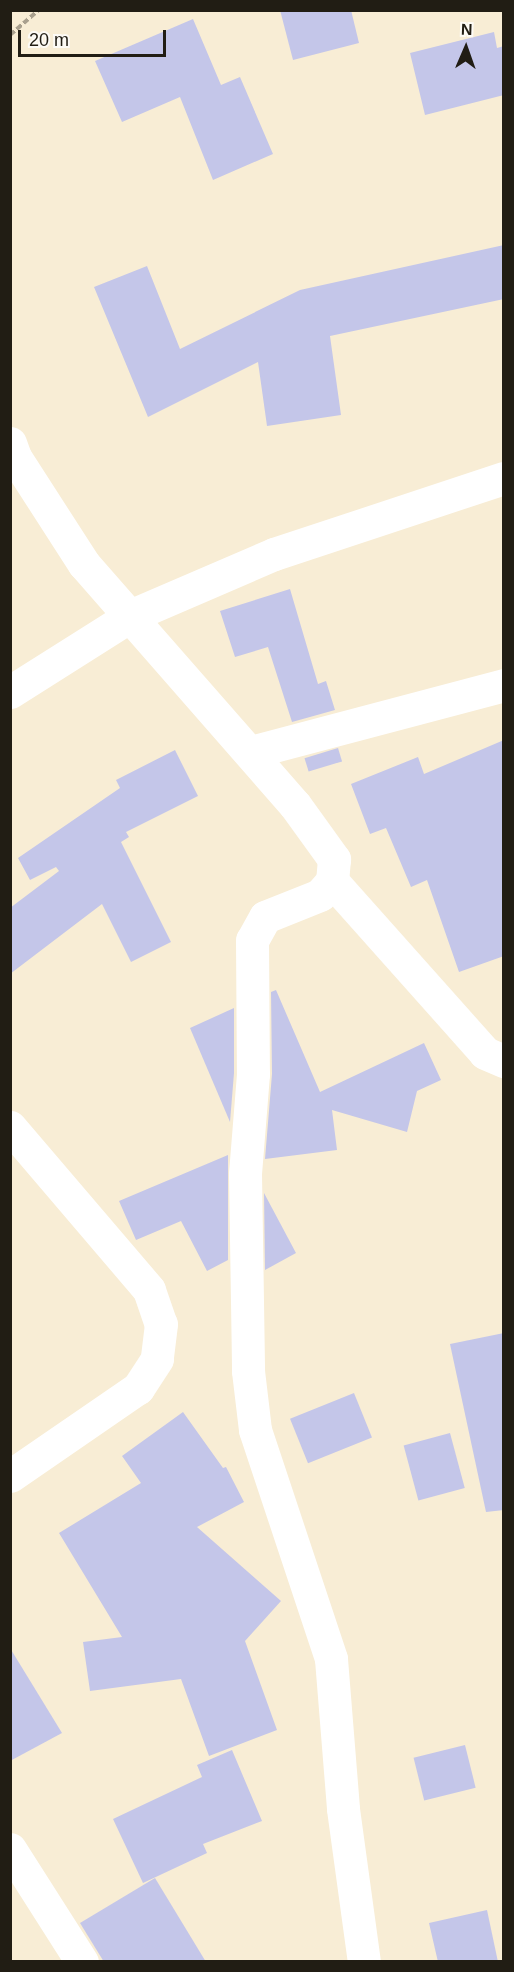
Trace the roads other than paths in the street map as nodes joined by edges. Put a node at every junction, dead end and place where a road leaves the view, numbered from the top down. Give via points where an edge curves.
1 (10, 443) edge
2 (504, 478) edge
3 (130, 616) junction
4 (504, 685) edge
5 (10, 692) edge
6 (251, 752) junction
7 (332, 881) junction
8 (504, 1061) edge
9 (10, 1127) edge
10 (10, 1476) edge
11 (10, 1849) edge
12 (82, 1962) edge
13 (364, 1962) edge

1 - 3 street via 15,457 84,564
2 - 3 street via 274,554
3 - 5 street
3 - 6 street
4 - 6 street
6 - 7 street via 334,859
7 - 8 street via 485,1053
7 - 13 street via 320,895 265,917 252,940 253,1074 245,1174 248,1371 255,1430 331,1659 343,1809
9 - 10 street via 149,1290 161,1324 157,1359 138,1388
11 - 12 street

